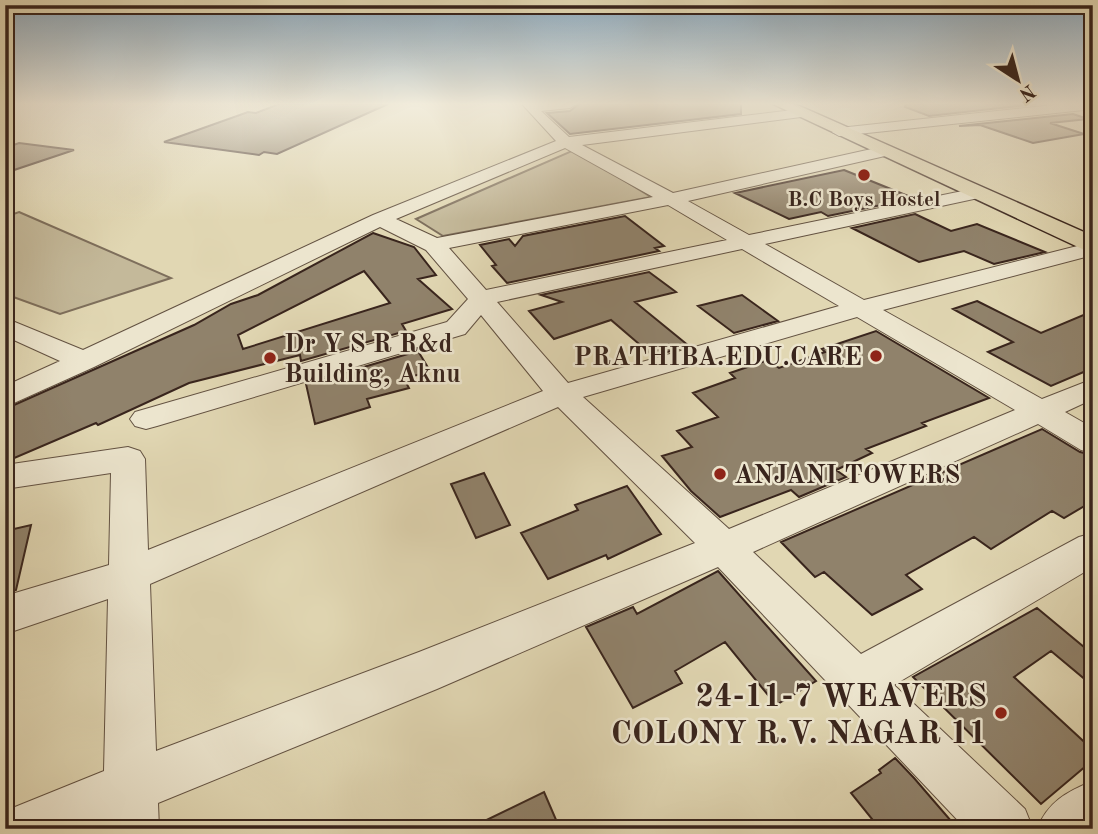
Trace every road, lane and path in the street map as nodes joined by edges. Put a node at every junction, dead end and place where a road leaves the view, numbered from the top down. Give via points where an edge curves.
1 (544, 143) edge
2 (584, 143) edge
3 (864, 143) edge
4 (885, 152) junction
5 (977, 193) junction
6 (671, 200) junction
7 (380, 219) junction
8 (1093, 233) edge
9 (1065, 235) junction
10 (748, 244) junction
11 (434, 245) junction
12 (1093, 247) edge
13 (482, 299) junction
14 (861, 308) junction
15 (5, 326) edge
16 (84, 361) junction
17 (1093, 388) edge
18 (562, 394) junction
19 (5, 397) edge
20 (1040, 411) junction
21 (146, 419) dead end
22 (1093, 442) edge
23 (5, 477) edge
24 (724, 548) junction
25 (1093, 548) edge
26 (130, 575) junction
27 (5, 615) edge
28 (857, 681) junction
29 (131, 807) edge
30 (1093, 808) edge
31 (30, 829) edge
32 (1005, 829) edge
33 (1065, 829) edge

1 - 7 street
2 - 6 street
3 - 4 main road
4 - 5 main road
4 - 6 street
5 - 9 main road
5 - 10 street
6 - 10 street
6 - 11 street
7 - 11 street
7 - 16 street
8 - 9 street
9 - 12 main road
10 - 13 street
10 - 14 street
11 - 13 street
12 - 14 street
13 - 18 street
13 - 21 street via 456,328
14 - 18 street
14 - 20 street
15 - 16 street
16 - 19 street
17 - 20 street
18 - 24 street
18 - 26 street
20 - 22 street
20 - 24 street
23 - 26 street via 128,459
24 - 28 street
24 - 29 street via 474,652
25 - 28 street
26 - 27 street
26 - 29 street
28 - 32 street
29 - 31 street
30 - 33 street

